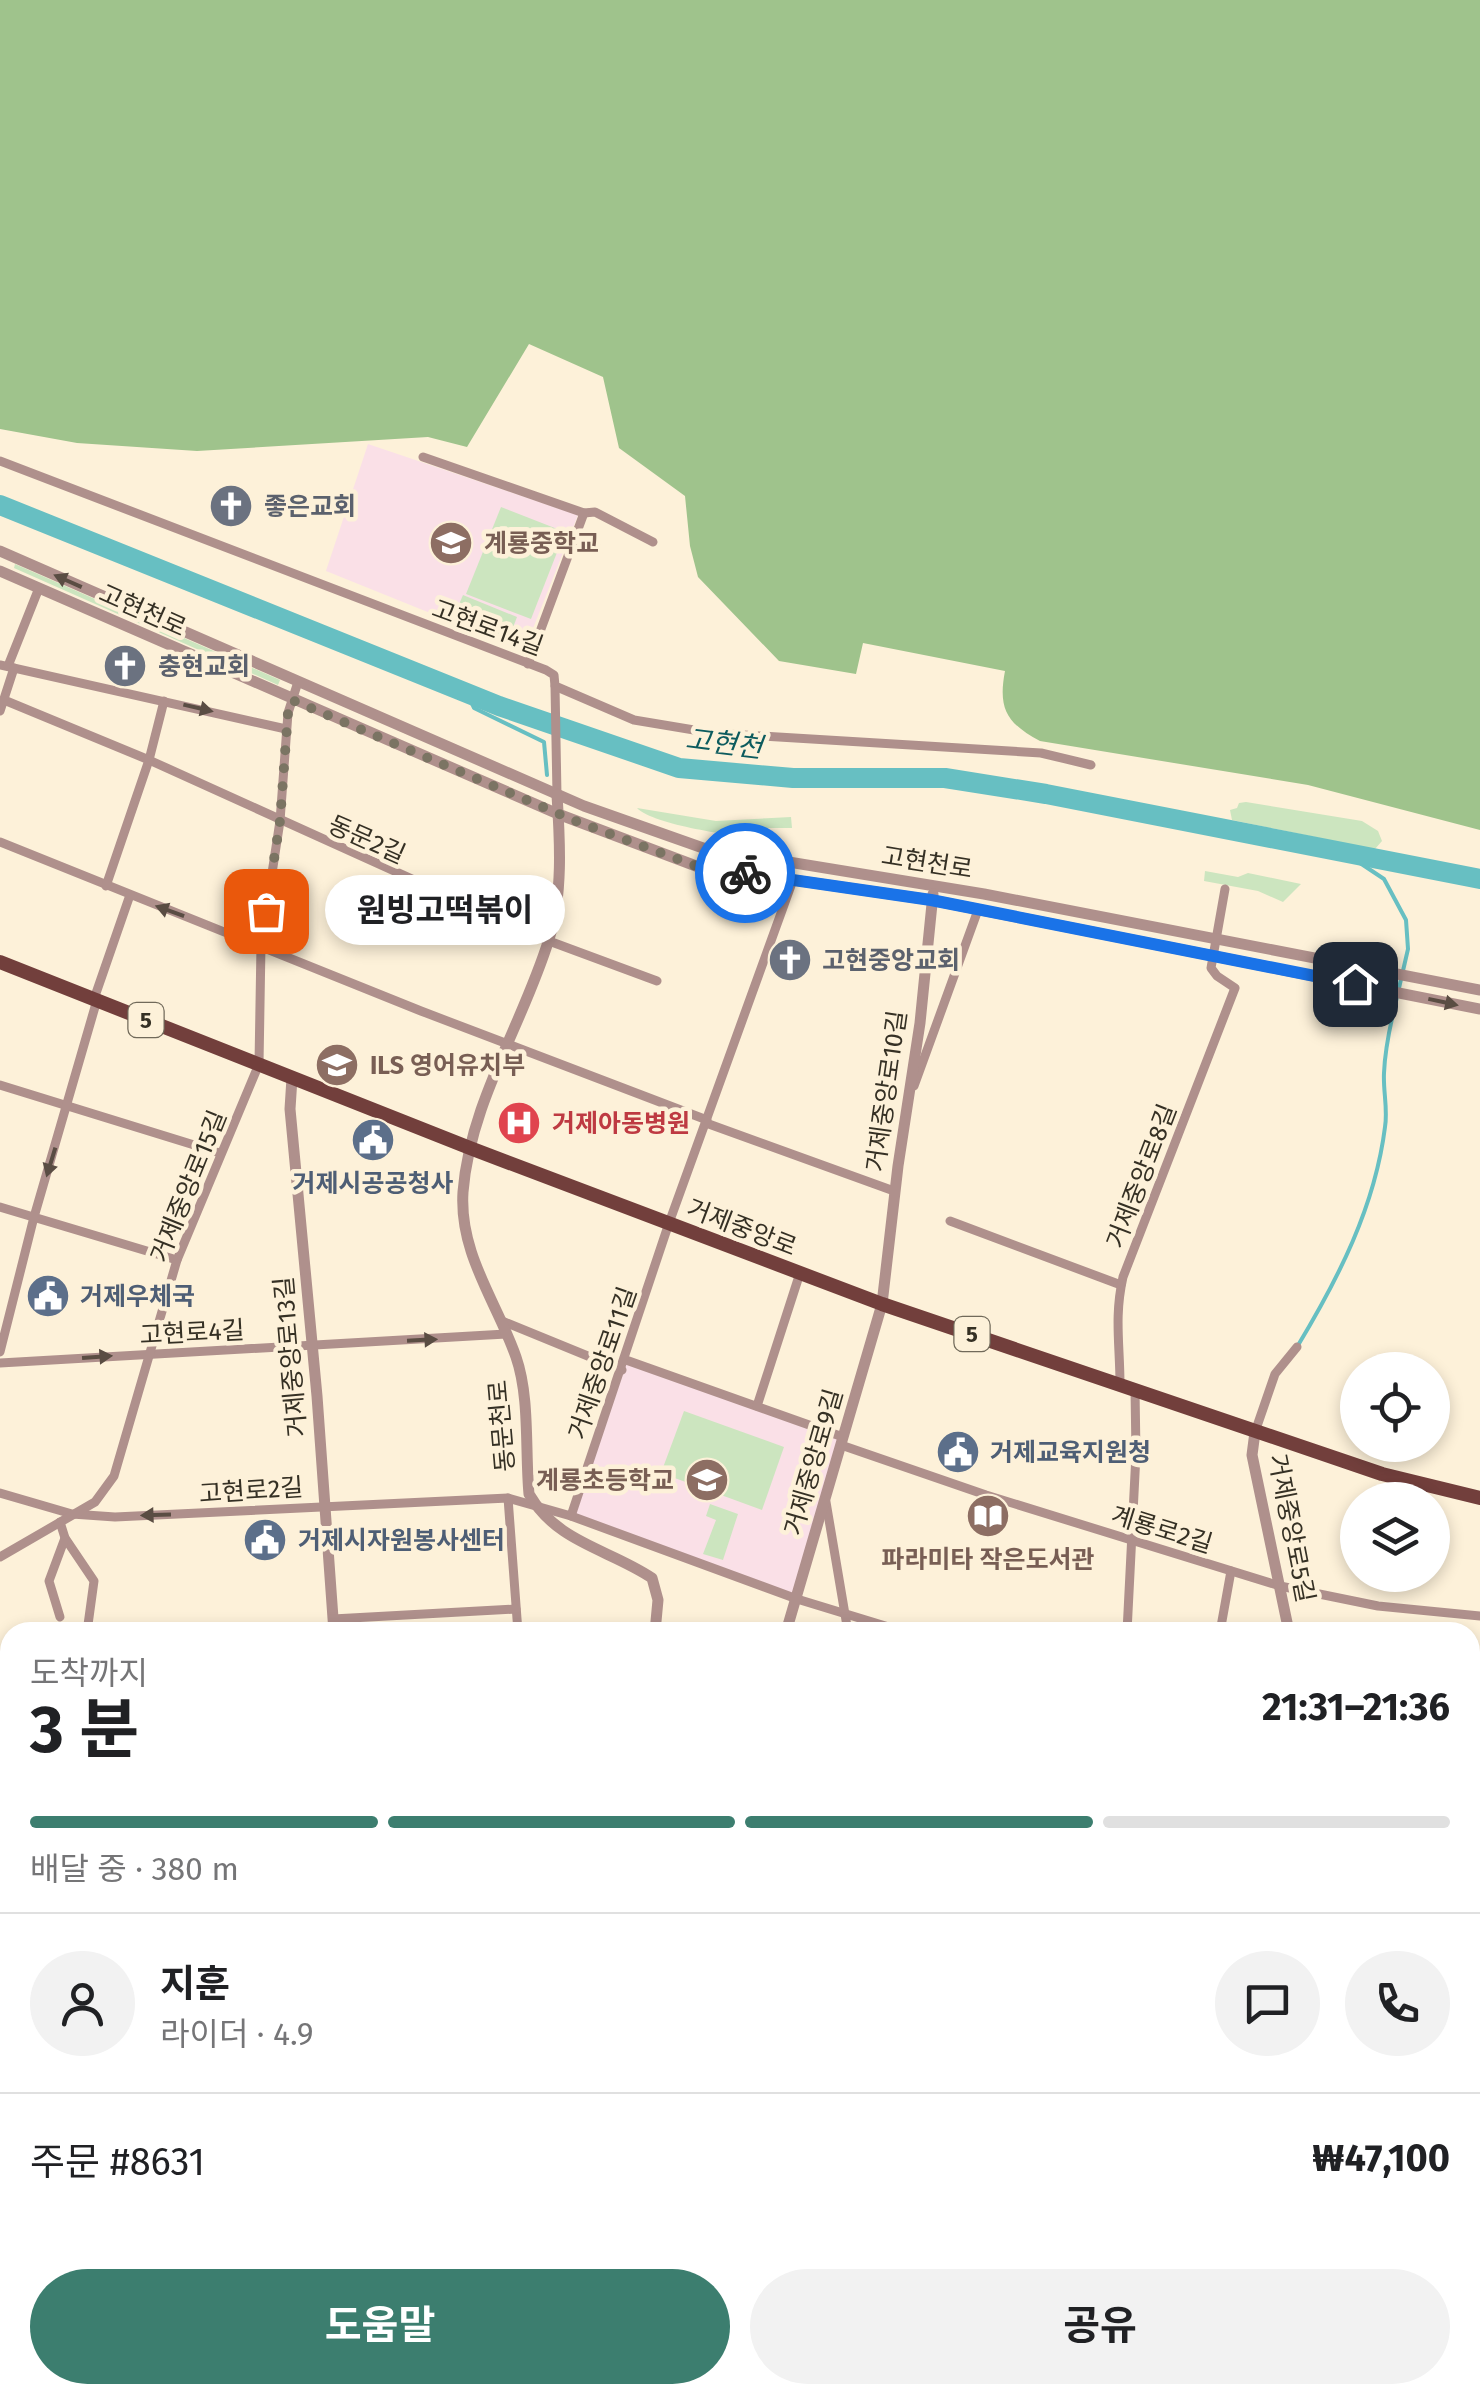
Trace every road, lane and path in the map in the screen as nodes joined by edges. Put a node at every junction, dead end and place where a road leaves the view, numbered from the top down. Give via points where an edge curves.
1 (423, 457) dead end
2 (0, 460) edge
3 (584, 513) junction
4 (653, 542) dead end
5 (0, 551) edge
6 (0, 571) edge
7 (39, 588) junction
8 (528, 664) junction
9 (7, 666) edge
10 (298, 682) junction
11 (555, 686) junction
12 (292, 700) junction
13 (164, 701) junction
14 (2, 705) edge
15 (286, 729) junction
16 (148, 760) junction
17 (1091, 764) dead end
18 (556, 789) junction
19 (558, 814) junction
20 (280, 821) junction
21 (0, 842) edge
22 (793, 880) junction
23 (106, 886) junction
24 (935, 886) junction
25 (1225, 888) dead end
26 (130, 895) junction
27 (931, 900) junction
28 (978, 910) junction
29 (549, 940) junction
30 (1216, 941) junction
31 (262, 944) junction
32 (1212, 954) junction
33 (0, 962) edge
34 (657, 980) dead end
35 (1480, 990) edge
36 (95, 1000) junction
37 (1480, 1010) edge
38 (507, 1044) junction
39 (259, 1064) junction
40 (292, 1078) junction
41 (0, 1085) edge
42 (911, 1093) junction
43 (68, 1104) junction
44 (707, 1122) junction
45 (470, 1148) junction
46 (220, 1153) junction
47 (894, 1191) junction
48 (0, 1207) edge
49 (34, 1217) junction
50 (950, 1220) dead end
51 (670, 1224) junction
52 (178, 1260) junction
53 (800, 1273) junction
54 (1121, 1285) junction
55 (882, 1304) junction
56 (499, 1320) junction
57 (506, 1334) junction
58 (312, 1346) junction
59 (1297, 1347) dead end
60 (0, 1352) edge
61 (152, 1353) junction
62 (0, 1364) edge
63 (624, 1365) junction
64 (1127, 1387) junction
65 (757, 1406) junction
66 (1255, 1432) junction
67 (842, 1441) junction
68 (0, 1492) edge
69 (508, 1498) junction
70 (1480, 1498) edge
71 (826, 1499) junction
72 (323, 1506) junction
73 (536, 1506) junction
74 (72, 1514) junction
75 (572, 1516) junction
76 (60, 1522) junction
77 (65, 1538) junction
78 (1132, 1541) junction
79 (0, 1556) edge
80 (1231, 1571) junction
81 (1280, 1586) junction
82 (798, 1599) junction
83 (516, 1609) junction
84 (846, 1612) junction
85 (1480, 1616) edge
86 (60, 1618) dead end
87 (88, 1622) edge
88 (334, 1622) edge
89 (377, 1622) edge
90 (517, 1622) edge
91 (656, 1622) edge
92 (790, 1622) edge
93 (847, 1622) edge
94 (876, 1622) edge
95 (1128, 1622) edge
96 (1222, 1622) edge
97 (1286, 1622) edge

1 - 3 street
2 - 8 street, 고현로14길
3 - 4 street via 595,512
3 - 8 street
10 -> 5 street, 고현천로
6 - 7 street, 고현천로
7 - 9 street
7 - 12 street, 고현천로
8 - 11 street, 고현로14길 via 550,672
9 - 13 street
9 - 14 street
10 - 12 street
10 - 18 street, 고현천로
11 - 17 street, 고현로14길 via 634,720 712,733 1022,751
11 - 18 street
12 - 15 street
12 - 19 street, 고현천로
13 -> 15 street
13 - 16 street
14 - 16 street, 동문2길
15 - 20 street
16 - 20 street, 동문2길
16 - 23 street
18 - 19 street, 동문천로
18 - 24 street, 고현천로 via 703,848
19 - 22 street, 고현천로 via 696,866
19 - 29 street, 동문천로 via 558,894
20 - 29 street, 동문2길
20 - 31 street
21 - 23 street
22 - 27 street, 고현천로
22 - 44 street, 거제중앙로11길
23 - 26 street
24 - 27 street, 거제중앙로10길
24 - 30 street, 고현천로
25 - 30 street
31 -> 26 street
26 - 36 street
27 - 28 street, 고현천로
27 - 42 street, 거제중앙로10길
28 - 32 street, 고현천로
28 - 42 street
29 - 34 street
29 - 38 street, 동문천로
30 - 32 street
30 - 35 street, 고현천로
31 - 38 street
31 - 39 street
32 -> 37 street, 고현천로
32 - 54 street, 거제중앙로8길 via 1212,972 1236,988
33 - 36 main road, 거제중앙로 / 5
36 - 39 main road, 거제중앙로 / 5
36 - 43 street
38 - 44 street
38 - 45 street, 동문천로
39 - 40 main road, 거제중앙로 / 5
39 - 46 street, 거제중앙로15길
40 - 45 main road, 거제중앙로 / 5
40 - 58 street, 거제중앙로13길
41 - 43 street
42 - 47 street, 거제중앙로10길
43 - 46 street
43 -> 49 street
44 - 47 street
44 - 51 street, 거제중앙로11길
45 - 51 main road, 거제중앙로 / 5
45 - 56 street, 동문천로 via 465,1224
46 - 52 street, 거제중앙로15길
47 - 55 street, 거제중앙로10길
48 - 49 street
49 - 52 street
49 - 60 street
50 - 54 street
51 - 53 main road, 거제중앙로 / 5
51 - 63 street, 거제중앙로11길
52 - 61 street, 거제중앙로15길
53 - 55 main road, 거제중앙로 / 5
53 - 65 street
54 - 64 street, 거제중앙로8길 via 1116,1334
55 - 64 main road, 거제중앙로 / 5
55 - 67 street, 거제중앙로9길
56 - 57 street, 동문천로
56 - 63 street, 계룡로2길
58 -> 57 street, 고현로4길
57 - 73 street, 동문천로 via 524,1388 529,1494
58 - 61 street, 고현로4길
58 - 72 street, 거제중앙로13길
59 - 66 street via 1275,1374
62 -> 61 street, 고현로4길
61 - 74 street, 거제중앙로15길 via 114,1476 95,1502
63 - 65 street, 계룡로2길
63 - 75 street, 거제중앙로11길
64 - 66 main road, 거제중앙로 / 5
64 - 78 street, 거제중앙로8길
65 - 67 street, 계룡로2길
66 - 70 main road, 거제중앙로 / 5 via 1416,1485
66 - 81 street, 거제중앙로5길 via 1252,1454
67 - 71 street, 거제중앙로9길
67 - 78 street, 계룡로2길
68 - 74 street, 고현로2길
69 - 72 street, 고현로2길
69 - 73 street, 고현로2길
69 - 83 street
71 - 82 street, 거제중앙로9길
71 - 84 street
72 -> 74 street, 고현로2길
72 - 88 street, 거제중앙로13길
73 - 75 street, 고현로2길
73 - 91 street via 584,1546 652,1578
74 - 76 street, 거제중앙로15길
75 - 82 street, 고현로2길
76 - 77 street
76 - 79 street, 거제중앙로15길
77 - 86 street via 49,1581
77 - 87 street via 94,1581
78 - 80 street, 계룡로2길
78 - 95 street, 거제중앙로8길
80 - 81 street, 계룡로2길
80 - 96 street
81 - 85 street, 계룡로2길 via 1378,1606
81 - 97 street, 거제중앙로5길
82 - 84 street, 고현로2길
82 - 92 street, 거제중앙로9길
83 - 89 street
83 - 90 street
84 - 93 street
84 - 94 street, 고현로2길

